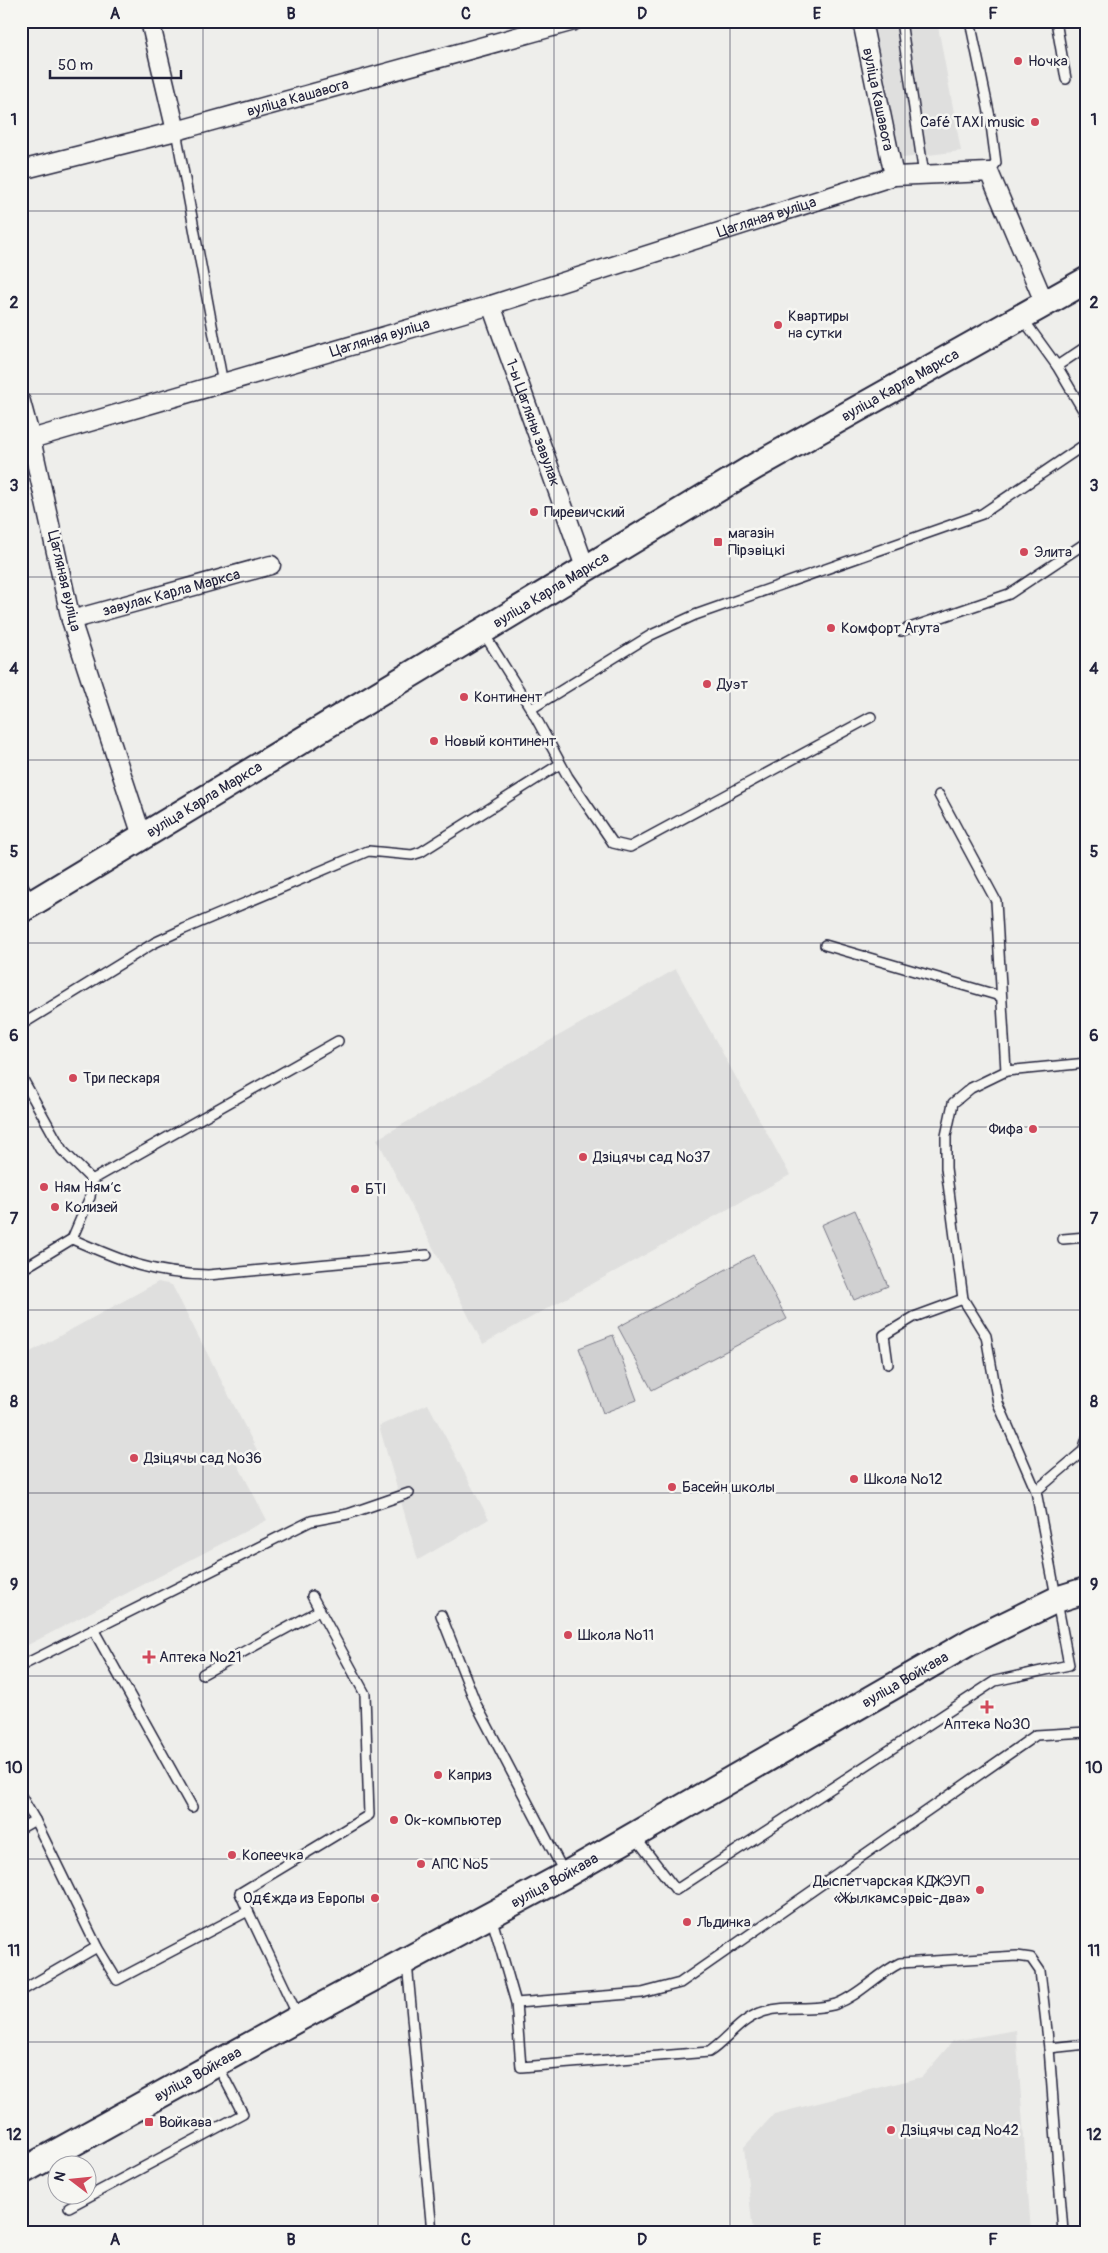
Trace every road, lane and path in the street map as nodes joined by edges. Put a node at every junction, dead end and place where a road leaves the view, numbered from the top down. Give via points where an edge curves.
1 (150, 21) edge
2 (574, 21) edge
3 (862, 21) edge
4 (901, 21) edge
5 (970, 21) edge
6 (1056, 21) edge
7 (1066, 79) dead end
8 (176, 131) junction
9 (21, 170) edge
10 (989, 172) junction
11 (924, 175) junction
12 (894, 176) junction
13 (1087, 280) edge
14 (1045, 304) junction
15 (491, 305) junction
16 (1022, 317) junction
17 (1087, 346) edge
18 (1057, 366) junction
19 (224, 384) junction
20 (21, 402) edge
21 (1087, 417) edge
22 (26, 440) edge
23 (1087, 443) edge
24 (1087, 542) edge
25 (271, 565) dead end
26 (585, 567) junction
27 (71, 620) junction
28 (482, 630) junction
29 (901, 632) dead end
30 (531, 709) junction
31 (872, 717) dead end
32 (560, 764) junction
33 (939, 795) dead end
34 (142, 836) junction
35 (25, 899) edge
36 (825, 945) dead end
37 (1000, 996) junction
38 (21, 1025) edge
39 (338, 1041) dead end
40 (1087, 1063) edge
41 (1006, 1072) junction
42 (21, 1076) edge
43 (92, 1180) junction
44 (72, 1239) junction
45 (1063, 1239) dead end
46 (1087, 1251) edge
47 (427, 1255) dead end
48 (21, 1270) edge
49 (963, 1299) junction
50 (888, 1364) dead end
51 (1087, 1438) edge
52 (1036, 1491) junction
53 (409, 1492) dead end
54 (1087, 1590) edge
55 (312, 1596) dead end
56 (1058, 1599) junction
57 (320, 1610) junction
58 (441, 1615) dead end
59 (94, 1629) junction
60 (21, 1666) edge
61 (203, 1674) dead end
62 (1087, 1732) edge
63 (21, 1796) edge
64 (192, 1806) dead end
65 (35, 1820) junction
66 (21, 1828) edge
67 (634, 1835) junction
68 (565, 1875) junction
69 (248, 1911) junction
70 (490, 1914) junction
71 (97, 1947) junction
72 (406, 1960) junction
73 (21, 1991) edge
74 (516, 2003) junction
75 (299, 2018) junction
76 (1087, 2044) edge
77 (1048, 2048) junction
78 (217, 2064) junction
79 (21, 2172) edge
80 (69, 2207) dead end
81 (432, 2232) edge
82 (1063, 2232) edge

1 - 8 street
2 - 8 street, вуліца Кашавога
3 - 12 street, вуліца Кашавога
4 - 11 lane
5 - 10 lane via 990,116 996,163
6 - 7 lane
8 - 9 street, вуліца Кашавога
8 - 19 lane
10 - 11 street, Цагляная вуліца
10 - 14 street
11 - 12 street, Цагляная вуліца
12 - 15 street, Цагляная вуліца
13 - 14 main road, вуліца Карла Маркса
14 - 16 main road, вуліца Карла Маркса
15 - 19 street, Цагляная вуліца
15 - 26 street, 1-ы Цагляны завулак
16 - 18 lane
16 - 26 main road, вуліца Карла Маркса via 754,467
17 - 18 lane
18 - 21 lane
19 - 22 street, Цагляная вуліца
20 - 22 street
22 - 27 street, Цагляная вуліца
23 - 30 lane via 982,514 695,615 651,635
24 - 29 lane via 1009,594
25 - 27 street, завулак Карла Маркса
26 - 28 main road, вуліца Карла Маркса
27 - 34 street, Цагляная вуліца
28 - 30 lane
28 - 34 main road, вуліца Карла Маркса
30 - 32 lane
31 - 32 lane via 630,846 613,843
32 - 38 lane via 421,852 368,851 184,929 154,943
33 - 37 lane via 996,901
34 - 35 main road, вуліца Карла Маркса
36 - 37 lane
37 - 41 lane
39 - 43 lane
40 - 41 lane
41 - 49 lane via 971,1088 953,1104 946,1136 946,1168
42 - 43 lane via 62,1150
43 - 44 lane via 90,1198
44 - 47 lane via 134,1265 176,1274 208,1275
44 - 48 lane
45 - 46 lane via 1086,1237
49 - 50 lane via 914,1317 884,1335
49 - 52 lane via 986,1336 998,1403
51 - 52 lane via 1083,1451
52 - 56 lane
53 - 59 lane via 348,1514 311,1521
54 - 56 main road, вуліца Войкава
55 - 57 lane
56 - 67 main road, вуліца Войкава via 972,1641
56 - 67 lane via 1069,1665 995,1681 676,1890
57 - 61 lane
57 - 69 lane via 365,1694 369,1815 240,1893
58 - 68 lane via 476,1704
59 - 60 lane
59 - 64 lane
62 - 74 lane via 1036,1735 680,1983 642,1993
63 - 65 lane
65 - 66 lane
65 - 71 lane
67 - 68 main road, вуліца Войкава
68 - 70 main road, вуліца Войкава
69 - 71 lane via 117,1980
69 - 75 lane
70 - 72 main road, вуліца Войкава
70 - 74 lane
71 - 73 lane
72 - 75 main road, вуліца Войкава
72 - 81 lane
74 - 77 lane via 521,2067 709,2052 760,2012 834,2005 900,1963 1017,1956 1031,1958 1040,1971
75 - 78 main road, вуліца Войкава
76 - 77 lane
77 - 82 lane
78 - 79 main road, вуліца Войкава
78 - 80 lane via 243,2114

